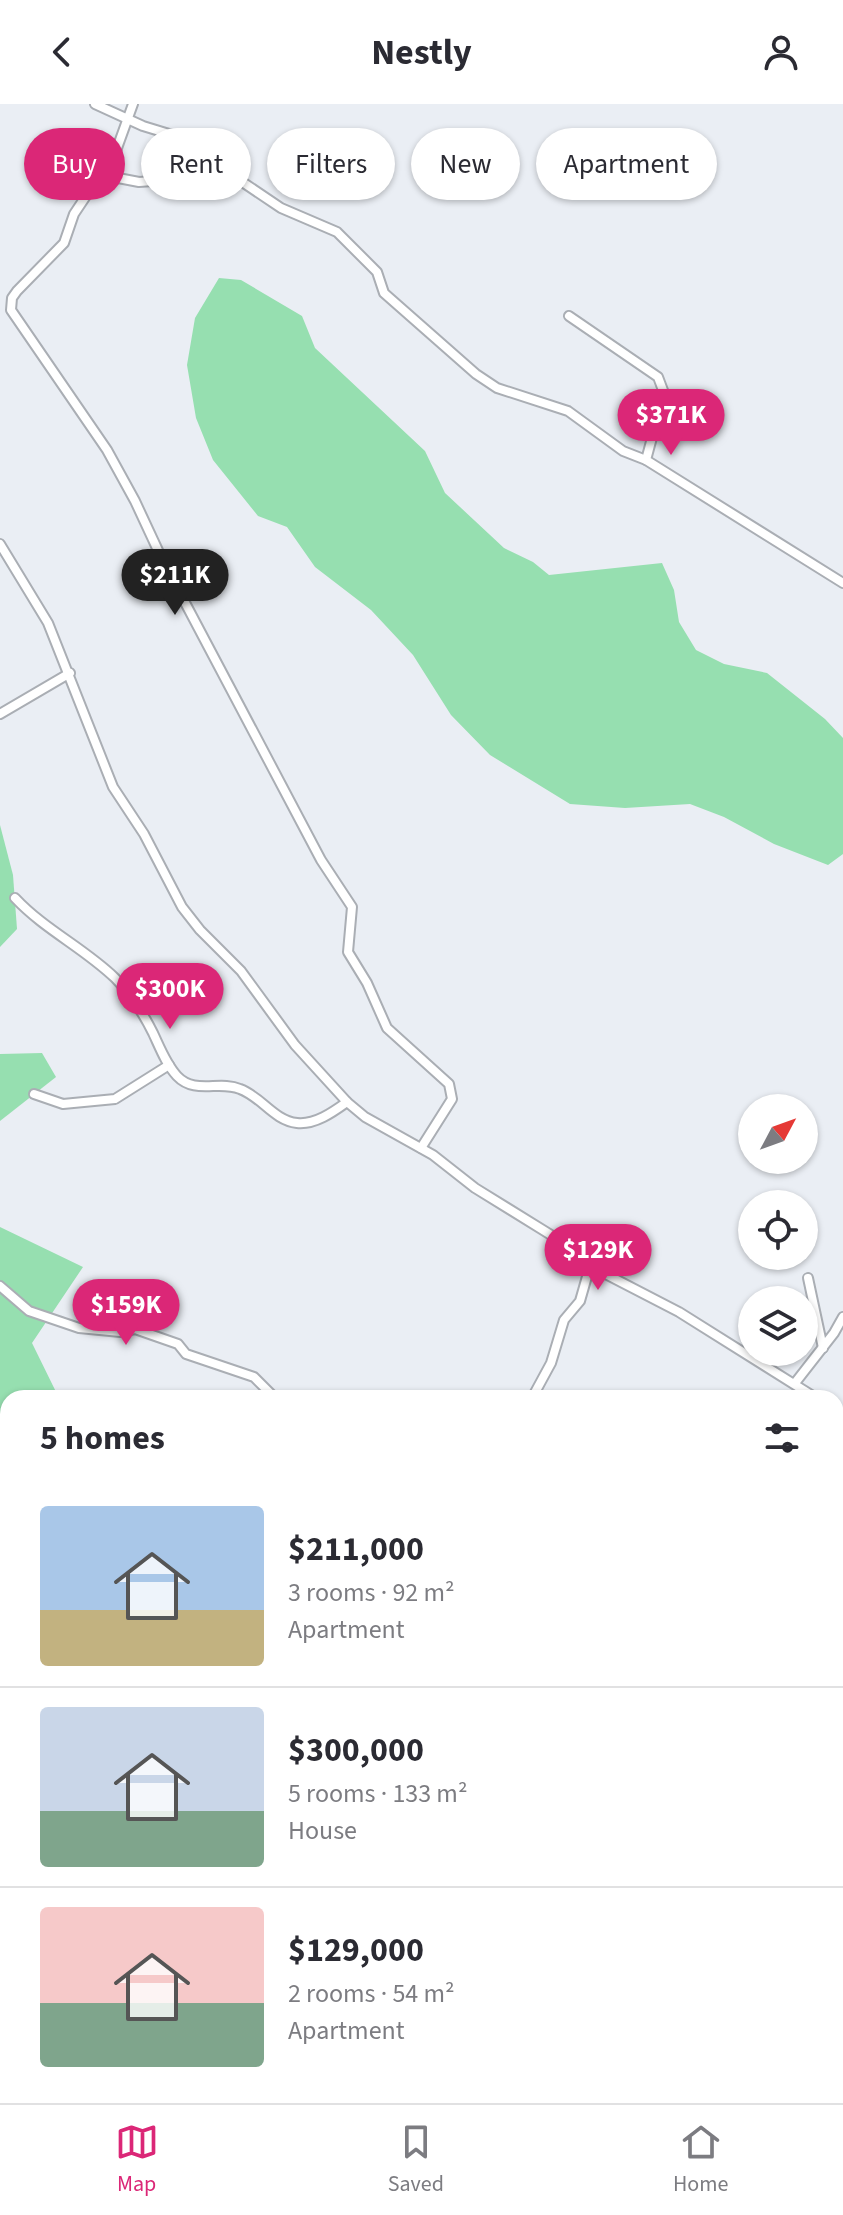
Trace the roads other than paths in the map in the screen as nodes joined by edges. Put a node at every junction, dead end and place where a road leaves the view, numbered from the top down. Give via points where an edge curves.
1 (95, 104) edge
2 (133, 104) edge
3 (127, 117) junction
4 (123, 128) edge
5 (150, 128) edge
6 (251, 190) edge
7 (84, 200) edge
8 (569, 316) dead end
9 (646, 460) junction
10 (0, 544) edge
11 (843, 583) edge
12 (70, 673) junction
13 (0, 714) edge
14 (15, 898) dead end
15 (169, 1065) junction
16 (34, 1094) dead end
17 (347, 1102) junction
18 (421, 1148) junction
19 (590, 1266) junction
20 (808, 1278) dead end
21 (0, 1286) edge
22 (843, 1317) edge
23 (823, 1348) junction
24 (795, 1383) junction
25 (267, 1390) edge
26 (536, 1390) edge
27 (805, 1390) edge

1 - 3 street
2 - 3 street
3 - 4 street
3 - 5 street
6 - 9 street via 337,232 377,272 384,293 497,388 568,411 623,451
7 - 18 street via 64,243 17,291 11,310 114,463 321,860 352,907 348,952 387,1028 449,1084 452,1099
8 - 9 street via 658,377 664,393
9 - 11 street
10 - 12 street via 48,623
12 - 13 street
12 - 17 street via 113,787 182,907
14 - 15 street via 37,922 118,981 140,1008
15 - 16 street via 115,1099 63,1104
15 - 17 street via 194,1087 240,1088 284,1120 301,1124
17 - 18 street
18 - 19 street
19 - 24 street via 679,1312
19 - 26 street via 580,1301 564,1320
20 - 23 street
21 - 25 street via 29,1311 79,1328 135,1329 178,1344 186,1354 254,1377
22 - 23 street
23 - 24 street
24 - 27 street

